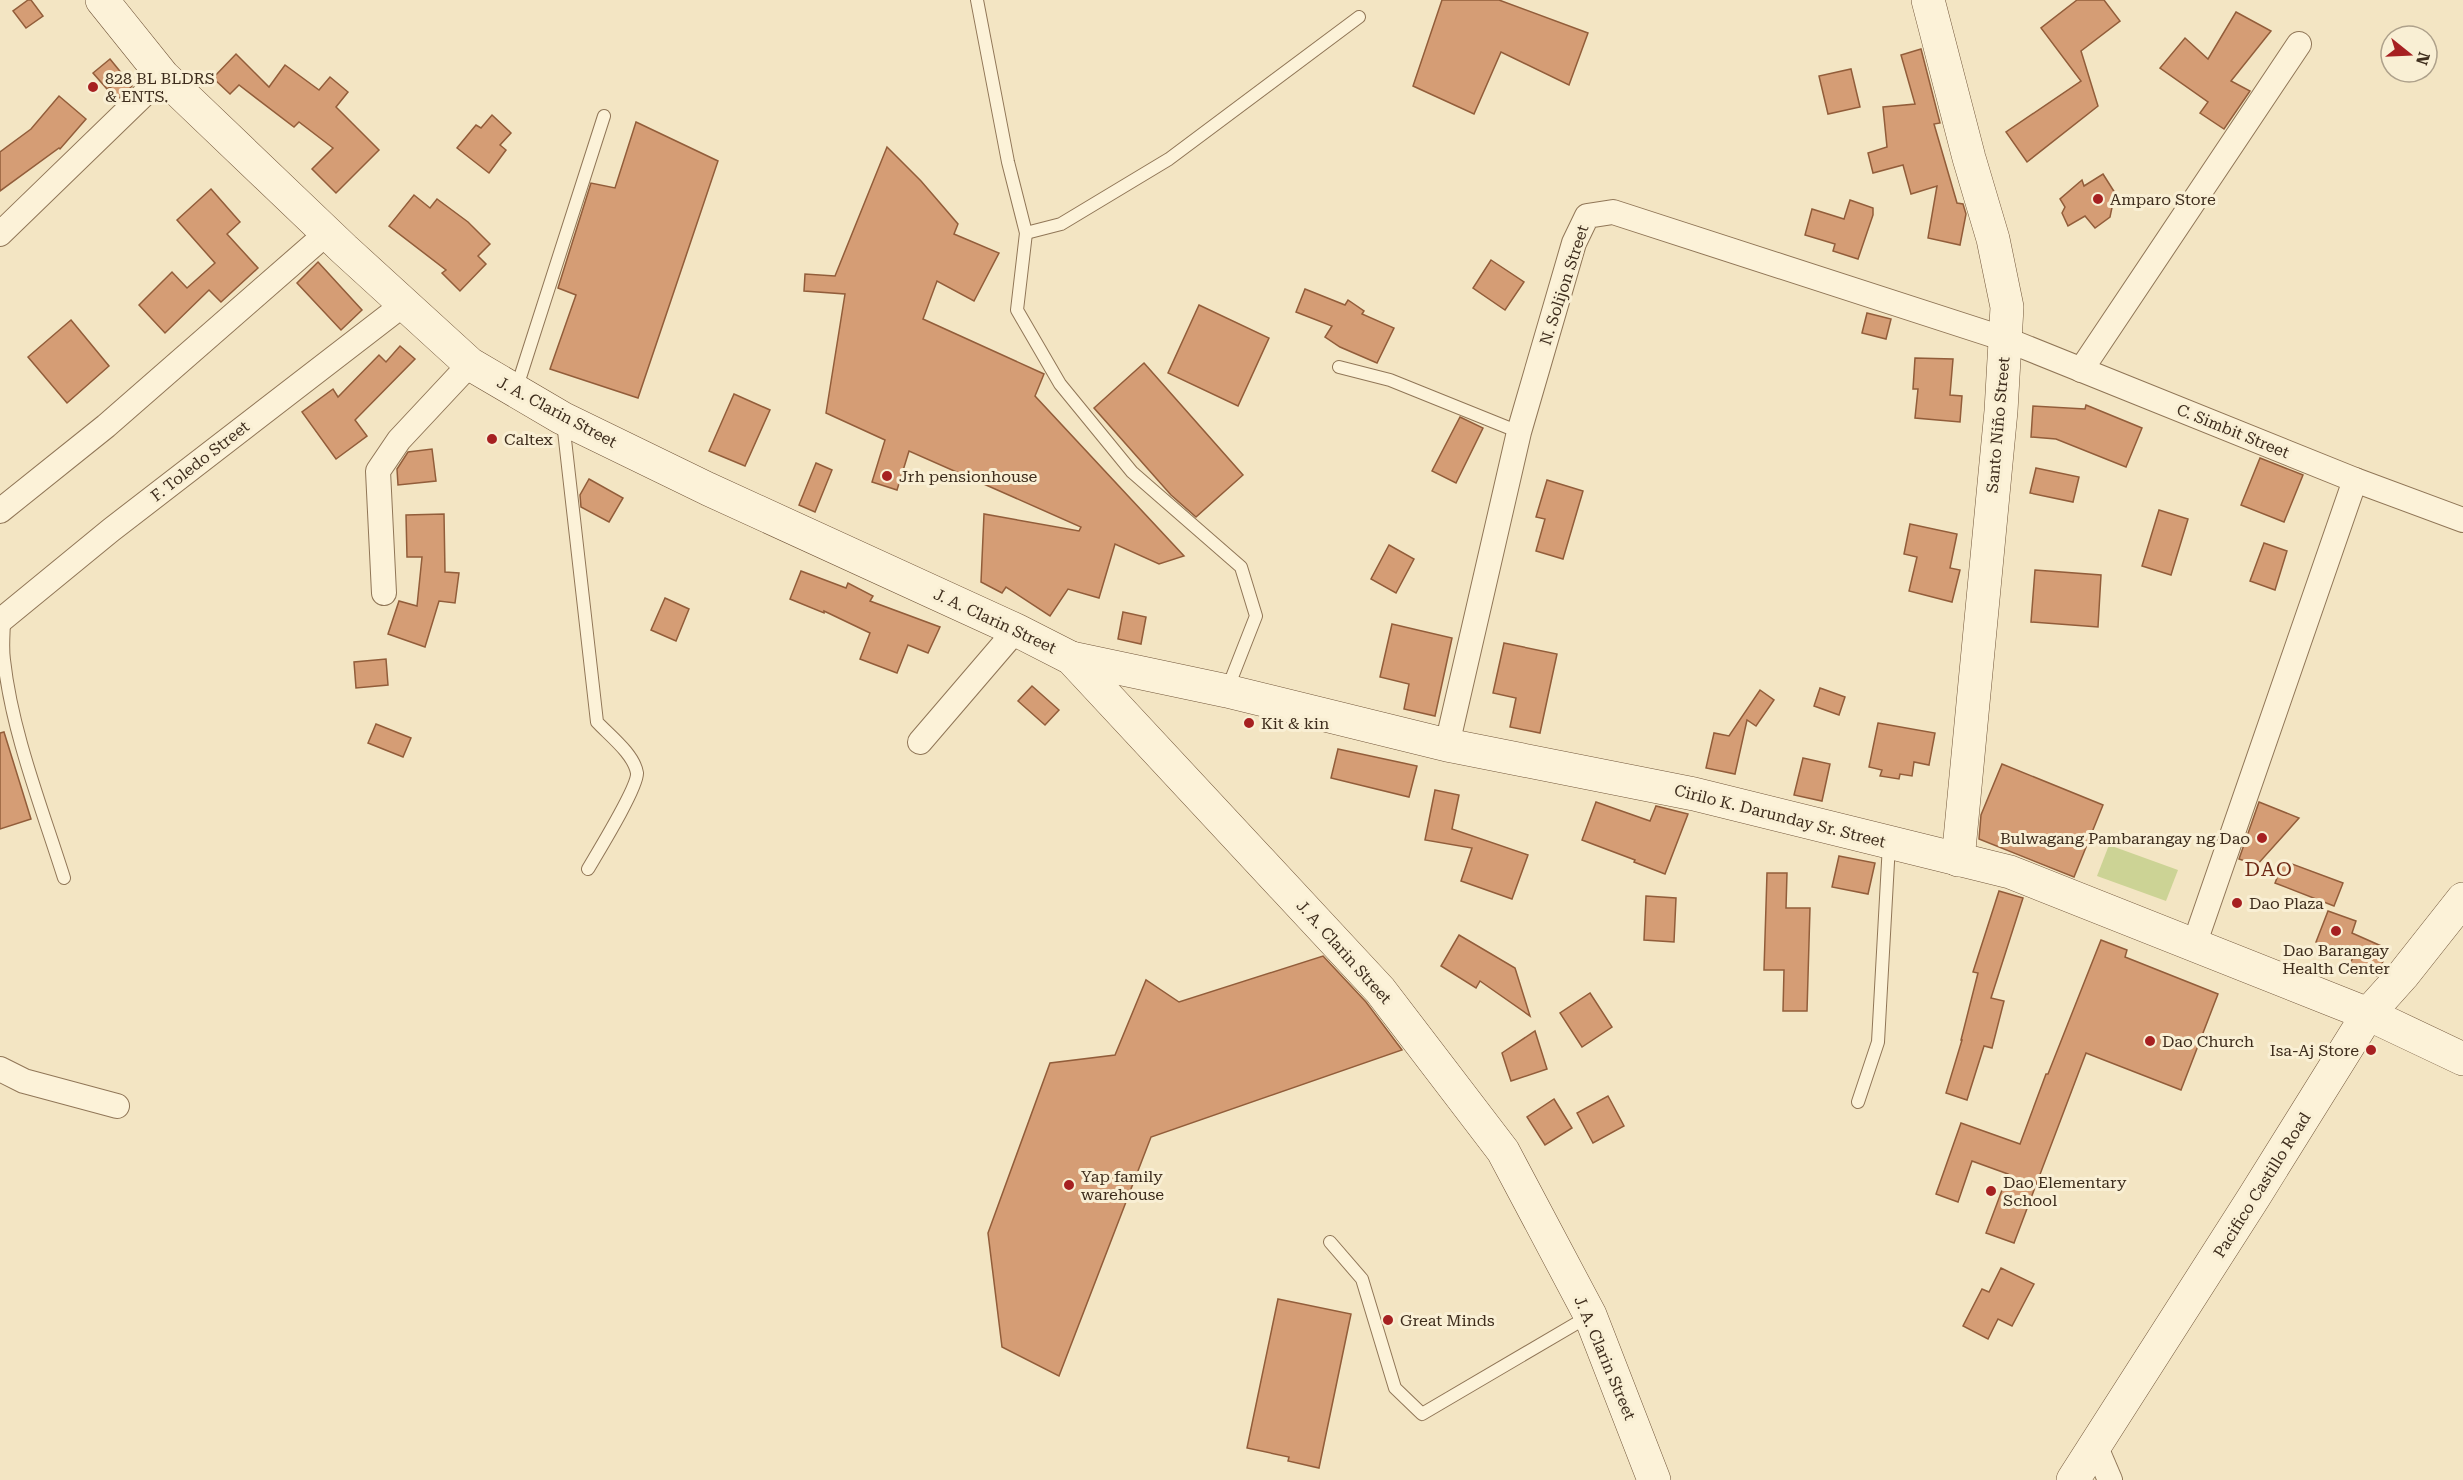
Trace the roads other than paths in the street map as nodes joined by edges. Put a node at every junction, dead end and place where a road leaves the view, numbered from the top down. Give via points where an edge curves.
1 (102, 0) edge
2 (976, 0) edge
3 (1928, 0) edge
4 (1359, 17) dead end
5 (2299, 44) dead end
6 (163, 76) junction
7 (604, 116) dead end
8 (327, 233) junction
9 (1026, 233) junction
10 (0, 234) edge
11 (404, 304) junction
12 (2005, 339) junction
13 (470, 364) junction
14 (1339, 367) dead end
15 (2081, 370) junction
16 (516, 391) junction
17 (562, 418) junction
18 (1519, 432) junction
19 (2355, 480) junction
20 (0, 511) edge
21 (2463, 520) edge
22 (384, 593) dead end
23 (2, 620) edge
24 (1016, 630) junction
25 (1071, 658) junction
26 (1227, 691) junction
27 (920, 742) dead end
28 (1447, 745) junction
29 (1889, 843) junction
30 (1958, 860) junction
31 (588, 869) dead end
32 (64, 878) dead end
33 (2463, 899) edge
34 (2194, 945) junction
35 (2368, 1014) junction
36 (2463, 1059) edge
37 (0, 1069) edge
38 (1858, 1102) dead end
39 (117, 1106) dead end
40 (1330, 1242) dead end
41 (1590, 1315) junction
42 (2095, 1445) junction
43 (1654, 1480) edge
44 (2073, 1480) edge
45 (2110, 1480) edge

1 - 6 main road, J. A. Clarin Street
2 - 9 lane
3 - 12 main road, Santo Niño Street via 1993,239 2007,307
4 - 9 lane via 1169,159 1061,224
5 - 15 street
6 - 8 main road, J. A. Clarin Street
6 - 10 street
7 - 16 lane
8 - 11 main road, J. A. Clarin Street
8 - 20 street via 106,426
9 - 26 lane via 1017,310 1060,384 1132,472 1241,567 1256,616
11 - 13 main road, J. A. Clarin Street
11 - 23 street, F. Toledo Street via 111,530
12 - 15 street, C. Simbit Street
12 - 18 street, N. Solijon Street via 1613,212 1587,216 1575,243
12 - 30 main road, Santo Niño Street
13 - 16 main road, J. A. Clarin Street
13 - 22 street via 399,440 378,471
14 - 18 lane via 1390,380
15 - 19 street, C. Simbit Street
16 - 17 main road, J. A. Clarin Street
17 - 24 main road, J. A. Clarin Street
17 - 31 lane via 597,722 631,758 637,774 632,793
18 - 28 street, N. Solijon Street
19 - 21 street, C. Simbit Street
19 - 34 street
23 - 32 lane via 9,694
24 - 25 main road, J. A. Clarin Street
24 - 27 street
25 - 26 main road, Cirilo K. Darunday Sr. Street
25 - 41 main road, J. A. Clarin Street via 1380,990 1503,1151
26 - 28 main road, Cirilo K. Darunday Sr. Street
28 - 29 main road, Cirilo K. Darunday Sr. Street via 1694,794
29 - 30 main road, Cirilo K. Darunday Sr. Street
29 - 38 lane via 1878,1042
30 - 34 main road, Cirilo K. Darunday Sr. Street via 2010,873
33 - 35 main road, Pacifico Castillo Road
34 - 35 main road, Cirilo K. Darunday Sr. Street
35 - 36 main road, Cirilo K. Darunday Sr. Street
35 - 42 main road, Pacifico Castillo Road
37 - 39 street via 24,1081
40 - 41 lane via 1362,1279 1395,1388 1422,1414
41 - 43 main road, J. A. Clarin Street
42 - 44 main road, Pacifico Castillo Road
42 - 45 street

